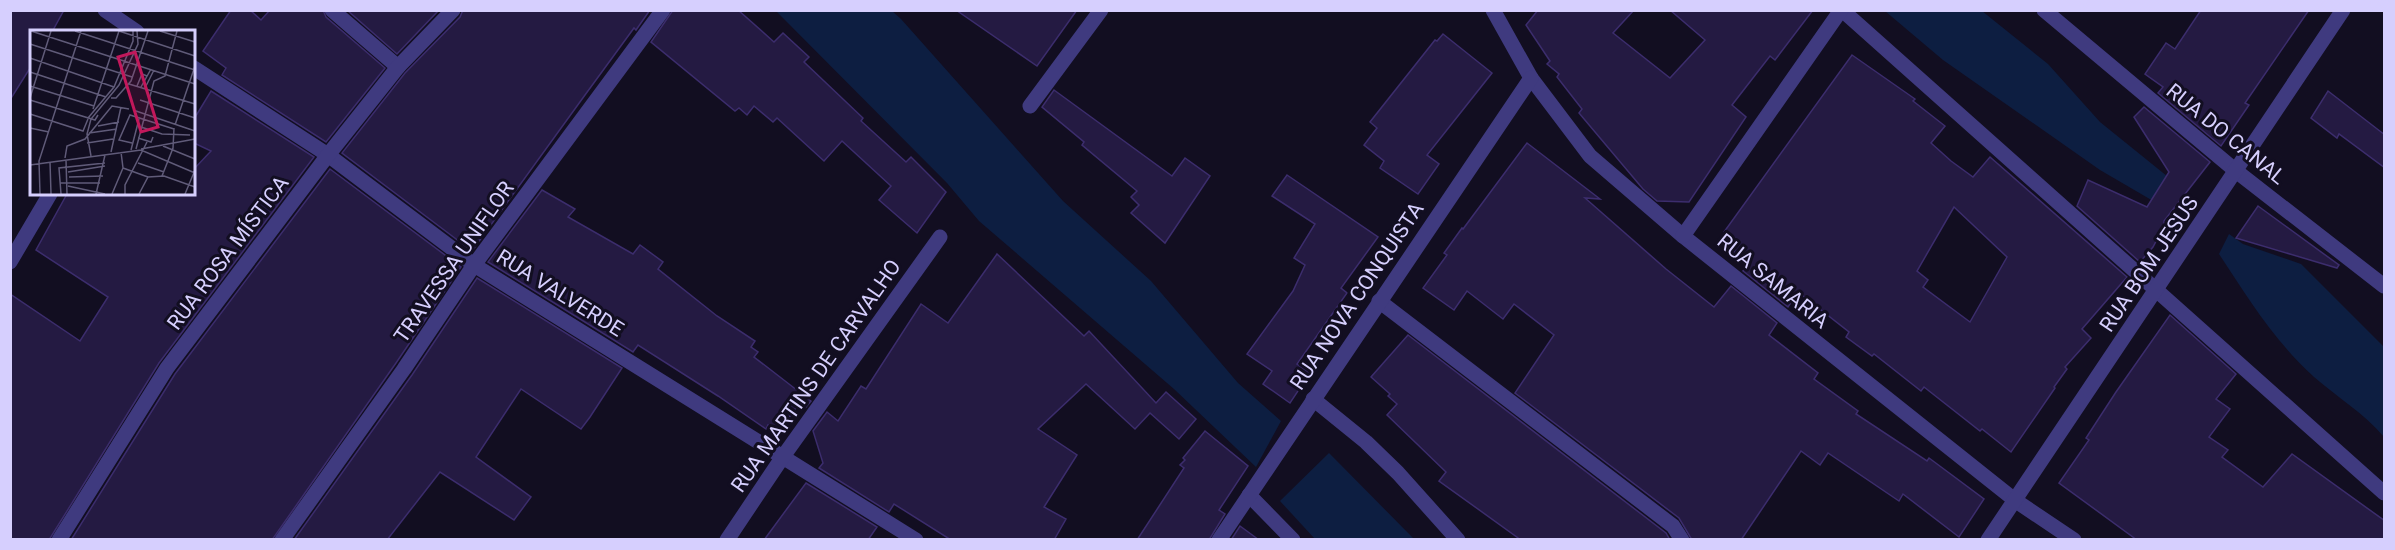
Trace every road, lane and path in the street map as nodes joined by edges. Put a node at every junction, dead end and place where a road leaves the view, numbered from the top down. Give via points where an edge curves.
1 (105, 10) edge
2 (332, 10) edge
3 (453, 10) edge
4 (663, 10) edge
5 (1101, 10) edge
6 (1493, 10) edge
7 (1841, 10) edge
8 (2044, 10) edge
9 (2343, 10) edge
10 (134, 30) edge
11 (398, 67) junction
12 (195, 69) edge
13 (1531, 78) junction
14 (1030, 106) dead end
15 (328, 155) junction
16 (2236, 171) junction
17 (49, 195) edge
18 (1683, 236) junction
19 (940, 237) dead end
20 (10, 262) edge
21 (474, 265) junction
22 (2385, 286) edge
23 (2156, 291) junction
24 (1379, 301) junction
25 (1313, 399) junction
26 (782, 458) junction
27 (2385, 493) edge
28 (1249, 495) junction
29 (2016, 501) junction
30 (59, 540) edge
31 (282, 540) edge
32 (727, 540) edge
33 (916, 540) edge
34 (1219, 540) edge
35 (1293, 540) edge
36 (1458, 540) edge
37 (1682, 540) edge
38 (1988, 540) edge
39 (2074, 540) edge

1 - 10 street
2 - 11 street
3 - 11 street, RUA ROSA MÍSTICA
4 - 21 street, TRAVESSA UNIFLOR
5 - 14 street
6 - 13 street, RUA SAMARIA
7 - 18 street
7 - 23 street
8 - 16 street, RUA DO CANAL
9 - 16 street, RUA BOM JESUS
11 - 15 street, RUA ROSA MÍSTICA
12 - 15 street, RUA VALVERDE
13 - 18 street, RUA SAMARIA via 1590,156
13 - 24 street, RUA NOVA CONQUISTA
15 - 21 street, RUA VALVERDE
15 - 30 street, RUA ROSA MÍSTICA via 167,368
16 - 22 street, RUA DO CANAL
16 - 23 street, RUA BOM JESUS
17 - 20 street
18 - 29 street, RUA SAMARIA
19 - 26 street, RUA MARTINS DE CARVALHO
21 - 26 street, RUA VALVERDE
21 - 31 street, TRAVESSA UNIFLOR
23 - 27 street
23 - 29 street, RUA BOM JESUS
24 - 25 street, RUA NOVA CONQUISTA
24 - 37 street via 1673,526
25 - 28 street, RUA NOVA CONQUISTA
25 - 36 street via 1398,473
26 - 32 street, RUA MARTINS DE CARVALHO
26 - 33 street, RUA VALVERDE
28 - 34 street, RUA NOVA CONQUISTA
28 - 35 street
29 - 38 street, RUA BOM JESUS
29 - 39 street, RUA SAMARIA

